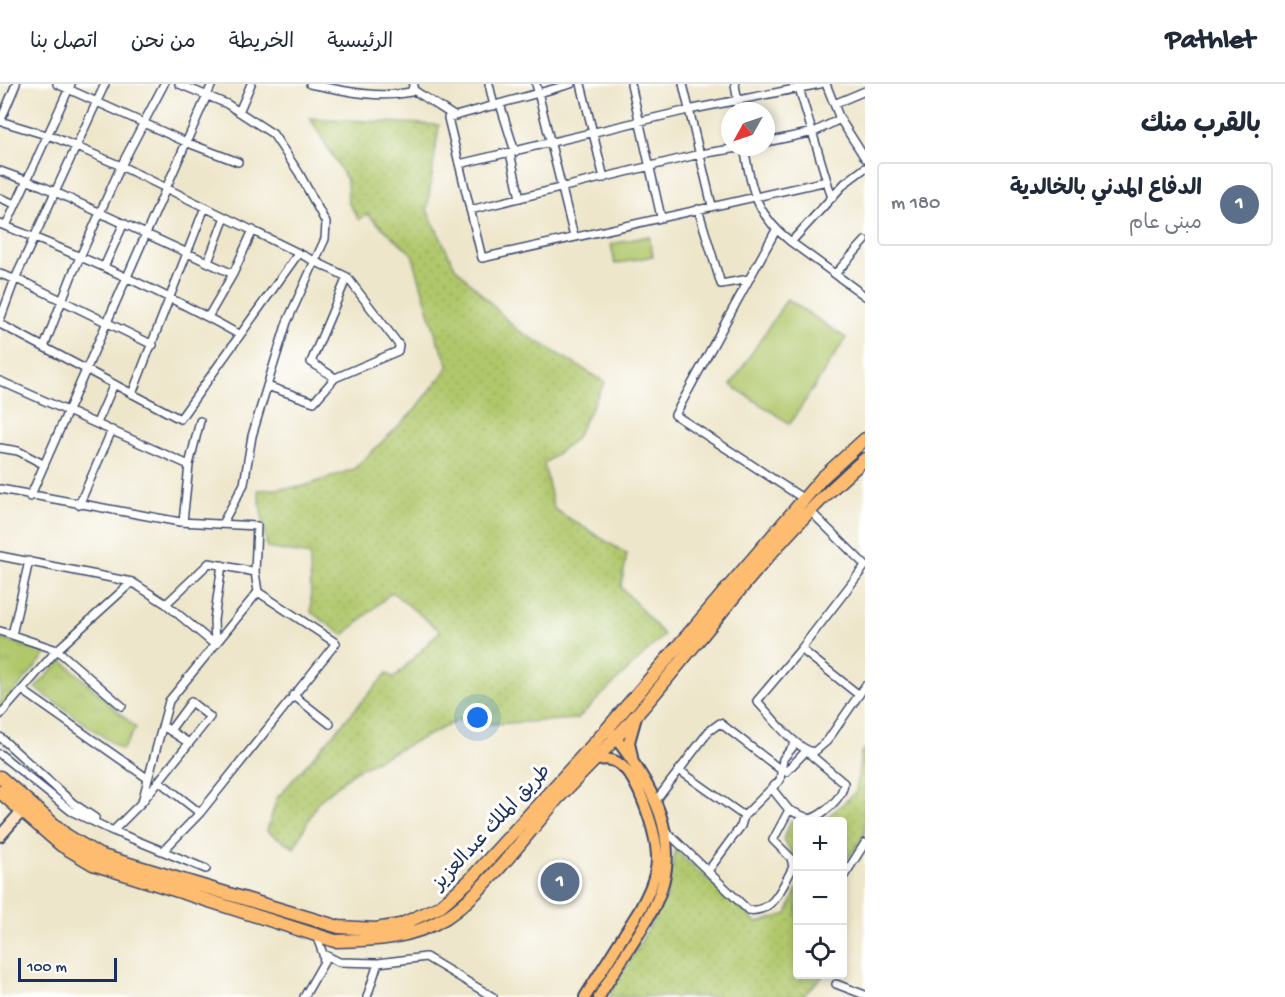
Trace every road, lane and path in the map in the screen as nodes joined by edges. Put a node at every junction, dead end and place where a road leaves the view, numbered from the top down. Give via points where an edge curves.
1 (16, 84) edge
2 (57, 84) edge
3 (105, 84) edge
4 (164, 84) edge
5 (180, 84) edge
6 (212, 84) edge
7 (250, 84) edge
8 (310, 84) edge
9 (489, 84) edge
10 (572, 84) edge
11 (581, 84) edge
12 (631, 84) edge
13 (683, 84) edge
14 (735, 84) edge
15 (820, 84) edge
16 (826, 84) edge
17 (70, 86) edge
18 (413, 86) edge
19 (536, 88) edge
20 (800, 88) junction
21 (865, 92) edge
22 (206, 97) junction
23 (97, 101) junction
24 (738, 101) junction
25 (834, 104) junction
26 (497, 105) junction
27 (688, 110) junction
28 (239, 112) junction
29 (454, 116) junction
30 (840, 119) junction
31 (0, 121) edge
32 (639, 122) junction
33 (145, 123) junction
34 (814, 132) junction
35 (593, 133) junction
36 (49, 135) junction
37 (775, 140) edge
38 (188, 143) junction
39 (549, 145) junction
40 (76, 146) junction
41 (512, 153) junction
42 (700, 154) junction
43 (865, 158) edge
44 (238, 162) dead end
45 (459, 164) junction
46 (121, 166) junction
47 (651, 166) junction
48 (865, 168) edge
49 (0, 171) edge
50 (604, 177) junction
51 (27, 180) junction
52 (827, 181) junction
53 (167, 188) junction
54 (560, 188) junction
55 (55, 191) junction
56 (753, 197) junction
57 (0, 198) edge
58 (520, 198) junction
59 (832, 198) junction
60 (15, 204) junction
61 (712, 206) junction
62 (205, 207) junction
63 (698, 209) junction
64 (470, 210) junction
65 (100, 212) junction
66 (225, 217) junction
67 (661, 217) junction
68 (124, 223) junction
69 (3, 225) edge
70 (253, 230) junction
71 (776, 230) junction
72 (146, 233) junction
73 (34, 237) junction
74 (574, 237) junction
75 (865, 241) edge
76 (791, 242) junction
77 (188, 253) junction
78 (298, 254) junction
79 (80, 256) junction
80 (208, 262) junction
81 (314, 262) junction
82 (104, 267) junction
83 (0, 274) edge
84 (233, 274) junction
85 (836, 274) junction
86 (347, 277) junction
87 (126, 278) junction
88 (15, 279) junction
89 (749, 279) junction
90 (865, 296) edge
91 (170, 299) junction
92 (62, 300) junction
93 (208, 317) junction
94 (106, 321) junction
95 (0, 322) edge
96 (240, 335) junction
97 (153, 345) junction
98 (44, 347) junction
99 (87, 370) junction
100 (334, 378) junction
101 (0, 381) edge
102 (114, 384) junction
103 (267, 386) junction
104 (132, 394) junction
105 (69, 411) junction
106 (200, 421) dead end
107 (97, 423) junction
108 (112, 430) junction
109 (865, 439) edge
110 (0, 448) edge
111 (865, 459) edge
112 (43, 464) junction
113 (189, 465) junction
114 (0, 489) edge
115 (30, 497) junction
116 (804, 500) junction
117 (79, 505) junction
118 (810, 512) junction
119 (183, 522) junction
120 (222, 524) junction
121 (0, 556) edge
122 (29, 561) junction
123 (222, 565) junction
124 (865, 565) edge
125 (255, 572) junction
126 (132, 582) junction
127 (258, 592) junction
128 (166, 604) junction
129 (0, 631) edge
130 (12, 635) junction
131 (215, 645) junction
132 (57, 650) junction
133 (801, 650) junction
134 (865, 686) edge
135 (22, 690) junction
136 (293, 694) junction
137 (859, 695) junction
138 (122, 706) dead end
139 (0, 715) edge
140 (636, 715) junction
141 (330, 724) dead end
142 (160, 726) junction
143 (171, 729) junction
144 (0, 737) edge
145 (607, 737) junction
146 (189, 742) junction
147 (796, 743) junction
148 (806, 752) junction
149 (0, 754) edge
150 (591, 761) junction
151 (629, 765) junction
152 (679, 770) junction
153 (781, 770) junction
154 (0, 777) edge
155 (147, 778) junction
156 (159, 781) junction
157 (773, 790) junction
158 (0, 792) edge
159 (142, 802) junction
160 (655, 802) junction
161 (789, 810) junction
162 (22, 812) junction
163 (200, 813) junction
164 (744, 816) junction
165 (664, 828) junction
166 (113, 831) junction
167 (0, 836) edge
168 (865, 843) edge
169 (164, 851) junction
170 (206, 869) dead end
171 (708, 871) junction
172 (847, 872) edge
173 (316, 935) junction
174 (323, 954) junction
175 (378, 963) junction
176 (836, 984) dead end
177 (865, 995) edge
178 (304, 997) edge
179 (367, 997) edge
180 (493, 997) edge
181 (585, 997) edge
182 (599, 997) edge

1 - 31 street
2 - 17 street
3 - 23 street
4 - 33 street
5 - 22 street
6 - 22 street
7 - 28 street
8 - 18 street via 361,95 392,96 411,92
9 - 26 street
10 - 19 street
11 - 35 street
12 - 32 street
13 - 27 street
14 - 24 street
15 - 20 street
16 - 25 street
17 - 23 street
17 - 36 street
18 - 29 street
19 - 26 street
19 - 39 street
20 - 24 street
20 - 34 street
21 - 25 street
22 - 28 street
22 - 38 street
23 - 33 street
23 - 40 street
24 - 27 street
25 - 30 street
26 - 29 street
26 - 41 street
27 - 32 street
27 - 42 street
28 - 81 street via 273,134 326,223 325,239
29 - 45 street via 448,118
30 - 34 street
30 - 43 street
31 - 36 street
32 - 35 street
32 - 47 street
33 - 38 street
33 - 46 street
34 - 37 street
34 - 52 street
35 - 39 street
35 - 50 street
36 - 40 street
36 - 51 street
38 - 44 street
38 - 53 street
39 - 41 street
39 - 54 street
40 - 46 street
40 - 55 street
41 - 45 street
41 - 58 street
42 - 47 street
42 - 56 street via 744,147
42 - 61 street
45 - 64 street
46 - 53 street
46 - 65 street
47 - 50 street
47 - 67 street
48 - 59 street
49 - 51 street
50 - 54 street
51 - 55 street
51 - 60 street
52 - 56 street
52 - 59 street
53 - 62 street
53 - 72 street
54 - 58 street
54 - 74 street
55 - 65 street
55 - 73 street
56 - 61 street
56 - 71 street
57 - 60 street
58 - 64 street
59 - 76 street
60 - 69 street
61 - 63 street
62 - 66 street
62 - 77 street
63 - 67 street
63 - 89 street via 722,284
64 - 74 street via 482,258
65 - 68 street
65 - 79 street
66 - 70 street
66 - 80 street
67 - 74 street
68 - 72 street
68 - 82 street
69 - 73 street
70 - 78 street
70 - 84 street
71 - 76 street
71 - 89 street
72 - 77 street
72 - 87 street
73 - 79 street
73 - 88 street
75 - 85 street
76 - 85 street
77 - 80 street
77 - 91 street
78 - 81 street
78 - 96 street
79 - 82 street
79 - 92 street
80 - 84 street
81 - 86 street
81 - 103 street via 287,322
82 - 87 street
83 - 88 street
84 - 93 street
85 - 90 street
86 - 100 street via 311,362
86 - 100 street via 399,345 398,351
87 - 91 street
87 - 94 street
88 - 92 street
88 - 95 street
89 - 116 street via 675,416
91 - 93 street
91 - 97 street
92 - 94 street
92 - 98 street
93 - 96 street
94 - 97 street
94 - 99 street
95 - 98 street
96 - 104 street via 180,419
97 - 104 street
98 - 99 street
99 - 102 street
99 - 105 street
100 - 103 street via 314,402
101 - 105 street
102 - 104 street
102 - 107 street
103 - 120 street via 252,436 244,484
105 - 107 street
105 - 112 street
106 - 113 street
107 - 108 street
108 - 113 street
108 - 117 street
109 - 116 highway, طريق الملك عبدالعزيز
110 - 112 street via 18,451
111 - 118 highway, طريق الملك عبدالعزيز
112 - 115 street
113 - 119 street
114 - 115 street
115 - 117 street
116 - 145 highway, طريق الملك عبدالعزيز
117 - 119 street
118 - 124 street
118 - 140 highway, طريق الملك عبدالعزيز
119 - 120 street
120 - 125 street via 257,525
121 - 122 street
122 - 126 street
122 - 130 street
123 - 125 street
123 - 128 street via 209,563
123 - 131 street via 214,620
124 - 133 street
125 - 127 street
126 - 128 street
126 - 132 street
127 - 131 street
127 - 136 street via 336,643
128 - 131 street
129 - 130 street
130 - 132 street
131 - 142 street via 168,701
132 - 135 street
132 - 138 street
133 - 137 street
133 - 147 street via 757,701
134 - 137 street
135 - 139 street
135 - 155 street
136 - 141 street
136 - 163 street
137 - 148 street via 827,741 814,752
140 - 145 highway, طريق الملك عبدالعزيز
140 - 151 main road via 629,742
142 - 143 street
142 - 155 street
143 - 146 street
143 - 146 street via 191,702 210,717
144 - 166 street via 74,804
145 - 150 highway, طريق الملك عبدالعزيز
145 - 151 main road
145 - 154 highway, طريق الملك عبدالعزيز via 440,907 400,925 376,929 339,927 99,855 66,835
146 - 156 street
147 - 148 street
147 - 153 street via 783,759
148 - 153 street via 786,771
148 - 161 street via 837,776 844,788 818,816 810,819
149 - 166 street via 71,811
150 - 151 main road via 610,759
150 - 173 highway, طريق الملك عبدالعزيز via 477,890 445,918 403,936 378,940 335,941
151 - 160 main road via 650,787
151 - 181 main road via 648,813 657,861 647,897
152 - 153 street via 709,731 720,723
152 - 160 street
152 - 164 street
153 - 157 street
155 - 159 street
156 - 159 street
156 - 163 street
157 - 161 street
157 - 164 street
158 - 162 highway, طريق الملك عبدالعزيز
159 - 166 street
160 - 165 main road
161 - 171 street via 773,840 791,858 793,867 767,907 757,912 747,910
162 - 167 street
162 - 173 highway, طريق الملك عبدالعزيز via 61,845 93,864
163 - 169 street
164 - 171 street
165 - 171 street
165 - 182 main road via 668,842 663,886
166 - 169 street
168 - 172 street
169 - 170 street
173 - 174 street
174 - 175 street via 339,962
174 - 178 street via 324,962
175 - 179 street
175 - 180 street via 426,957
176 - 177 street

